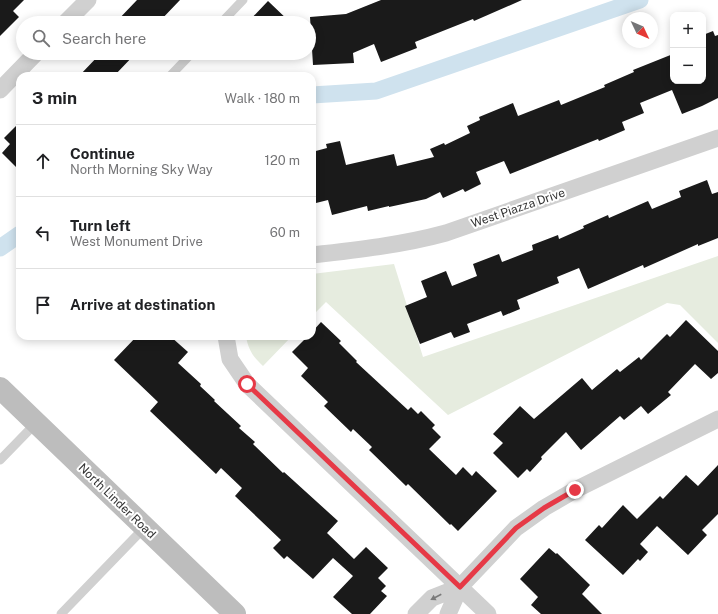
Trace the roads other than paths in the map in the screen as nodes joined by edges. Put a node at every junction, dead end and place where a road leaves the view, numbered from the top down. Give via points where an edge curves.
1 (88, 0) edge
2 (243, 0) edge
3 (72, 16) edge
4 (228, 16) edge
5 (29, 60) edge
6 (185, 60) edge
7 (18, 72) edge
8 (174, 72) edge
9 (16, 74) edge
10 (0, 90) edge
11 (718, 138) edge
12 (316, 256) edge
13 (227, 340) edge
14 (0, 388) edge
15 (718, 419) edge
16 (36, 423) junction
17 (0, 460) edge
18 (145, 527) junction
19 (460, 587) junction
20 (61, 614) edge
21 (235, 614) edge
22 (416, 614) edge
23 (448, 614) edge
24 (488, 614) edge

1 - 3 street
2 - 4 lane
5 - 7 street
6 - 8 lane
9 - 10 street
11 - 12 street, West Piazza Drive via 446,233 403,243
13 - 19 street via 230,359 247,384
14 - 16 main road, North Linder Road
15 - 19 street via 544,508 516,528
16 - 17 lane
16 - 18 main road, North Linder Road
18 - 20 lane
18 - 21 main road, North Linder Road
19 -> 22 street via 432,598
19 - 23 street
19 - 24 street

